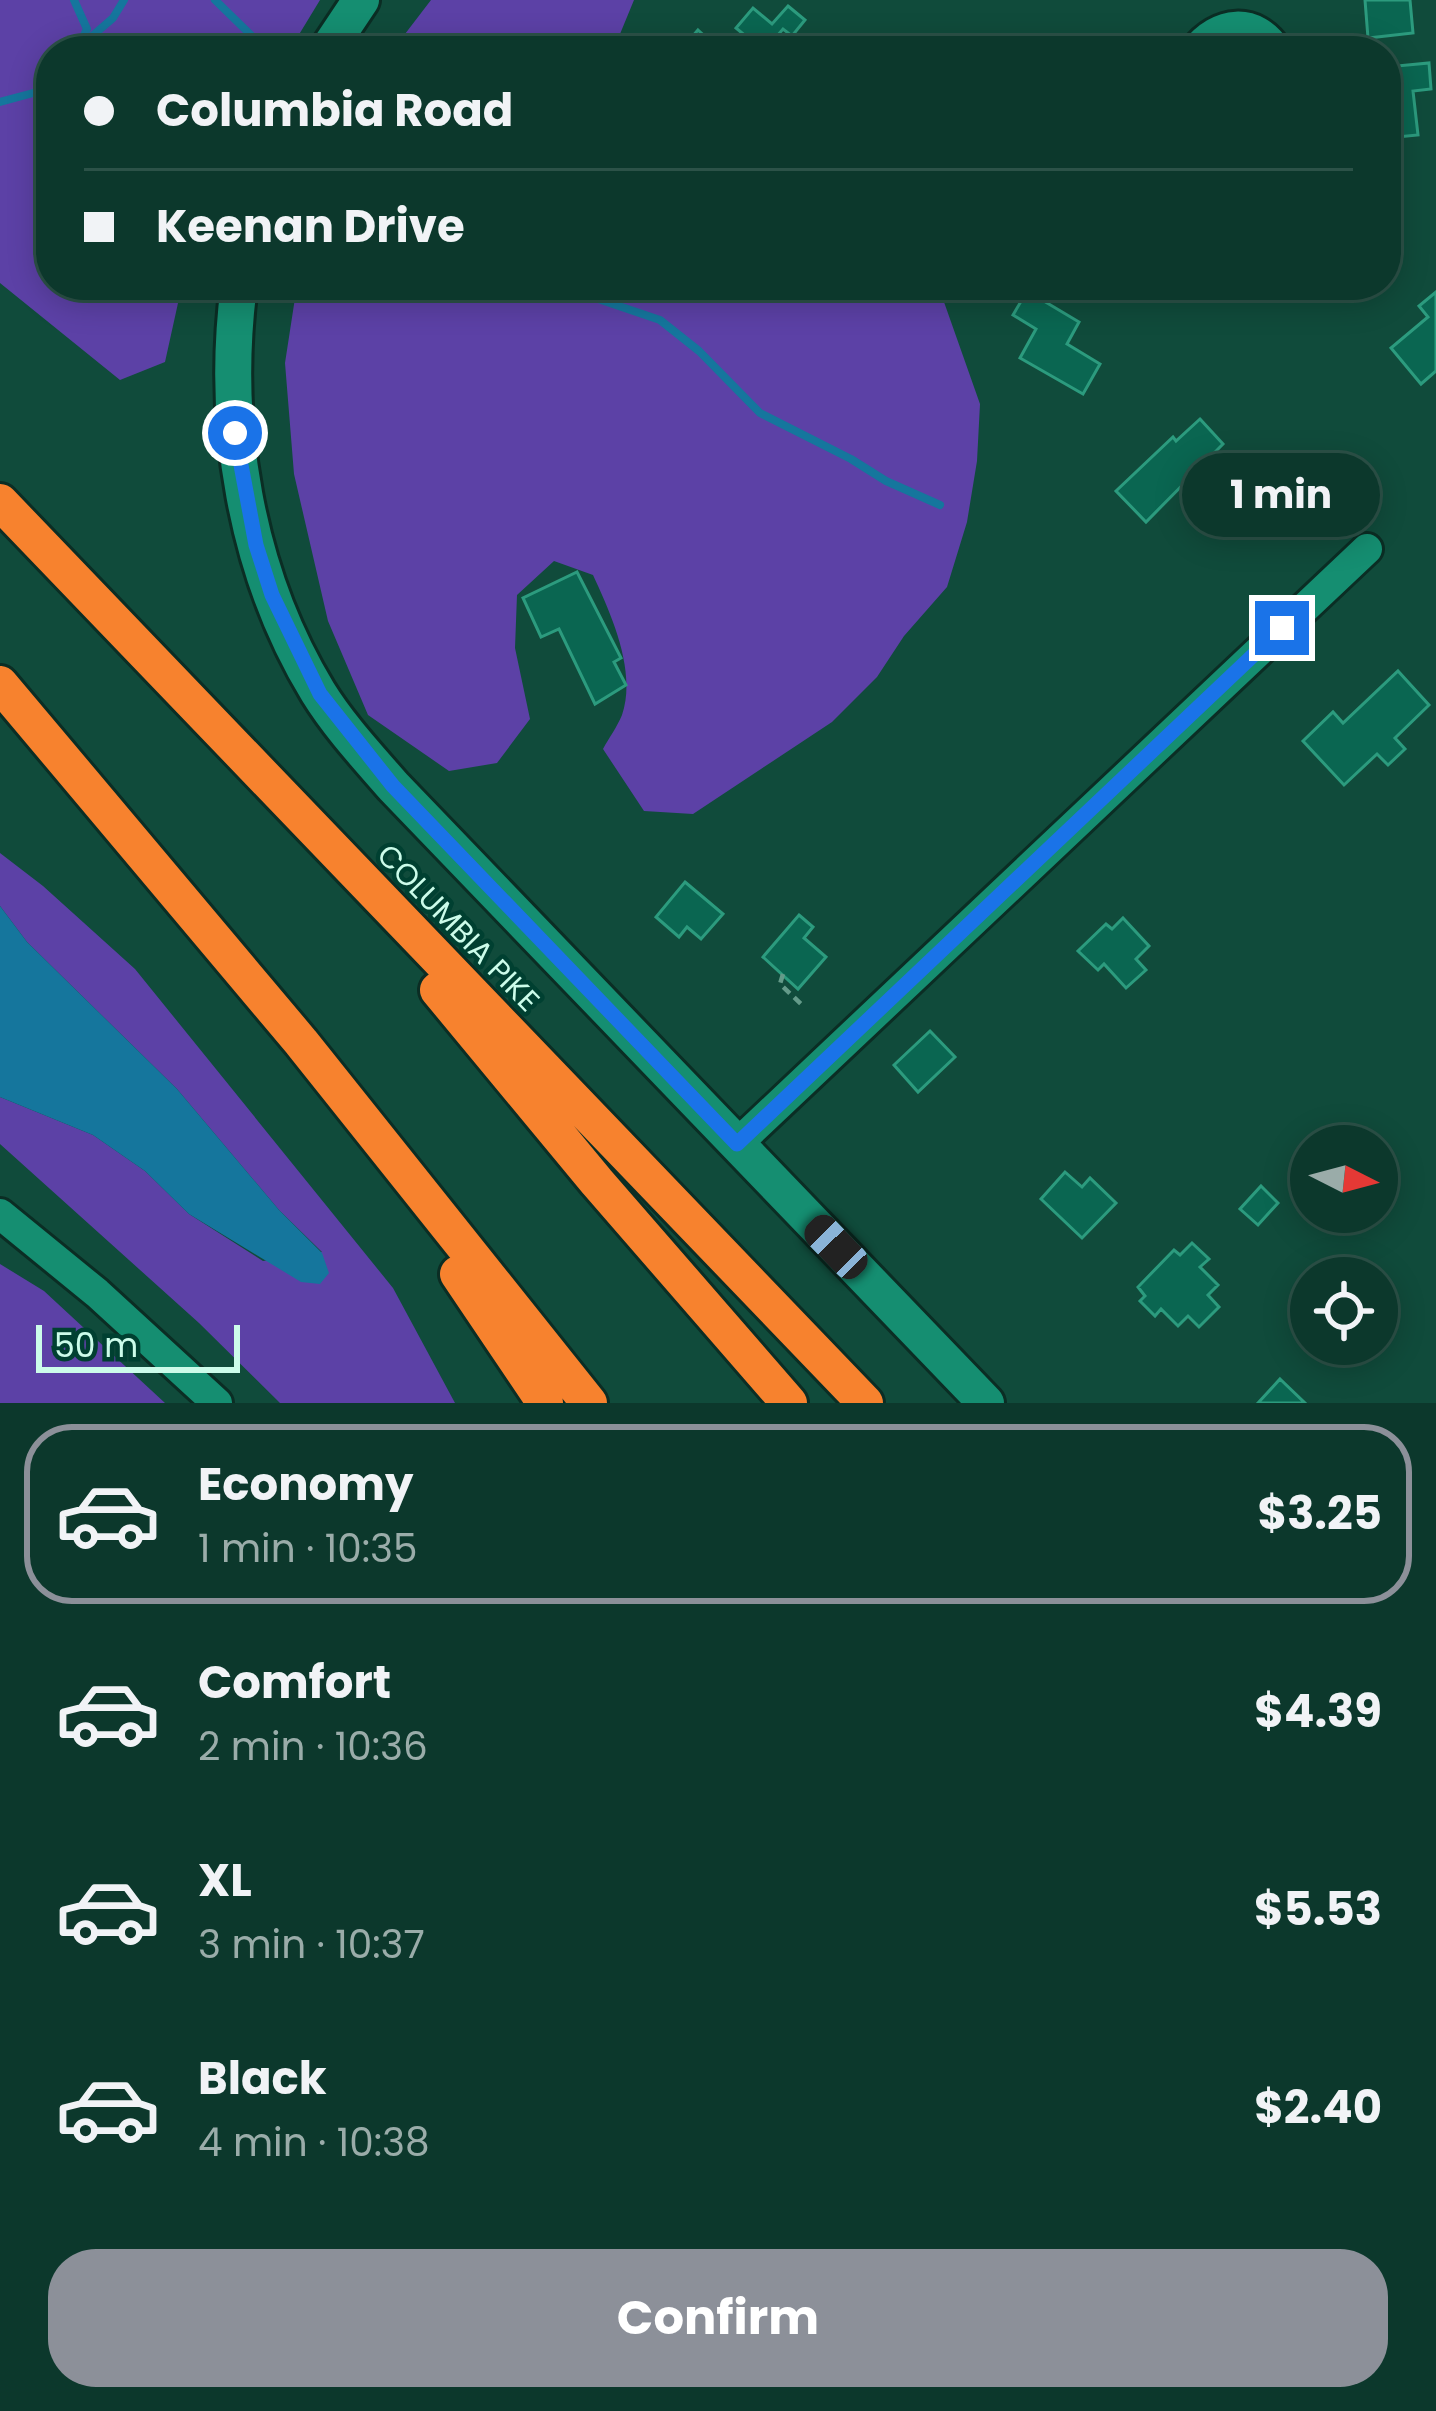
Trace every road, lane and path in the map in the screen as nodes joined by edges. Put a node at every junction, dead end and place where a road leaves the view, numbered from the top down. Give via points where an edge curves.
1 (361, 0) edge
2 (1241, 13) edge
3 (337, 36) edge
4 (1207, 36) edge
5 (1263, 36) edge
6 (238, 300) edge
7 (0, 502) edge
8 (1366, 549) dead end
9 (0, 684) edge
10 (250, 763) junction
11 (783, 974) dead end
12 (802, 1004) dead end
13 (301, 1042) junction
14 (737, 1144) junction
15 (0, 1214) edge
16 (217, 1403) edge
17 (545, 1403) edge
18 (589, 1403) edge
19 (789, 1403) edge
20 (865, 1403) edge
21 (986, 1403) edge

1 - 3 street
2 - 4 street
2 - 5 street
6 - 14 street via 233,372 242,479 272,595 320,694 393,786
7 - 10 highway, COLUMBIA PIKE
8 - 14 street
9 - 13 highway
10 - 19 highway
10 - 20 highway, COLUMBIA PIKE
11 - 12 path via 780,984
13 - 17 highway
13 - 18 highway
14 - 21 street
15 - 16 street

